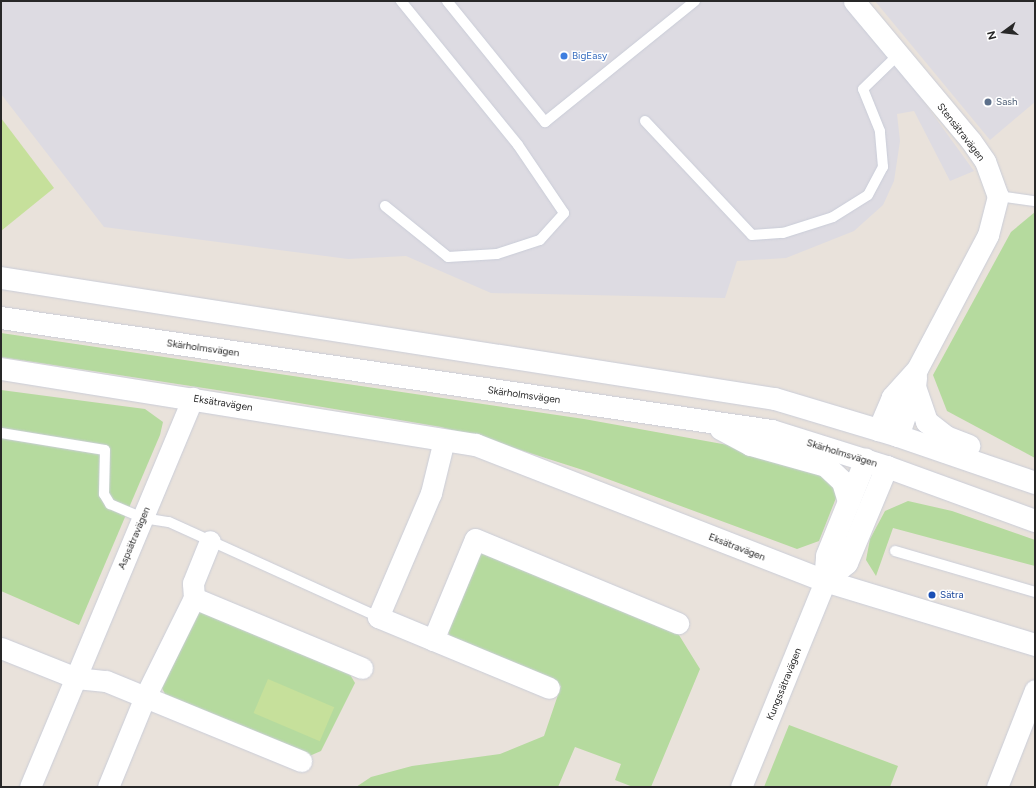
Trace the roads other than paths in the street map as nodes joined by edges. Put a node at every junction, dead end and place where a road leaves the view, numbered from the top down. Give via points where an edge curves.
1 (401, 1) edge
2 (447, 1) edge
3 (695, 1) edge
4 (854, 1) edge
5 (898, 55) junction
6 (645, 121) dead end
7 (998, 196) junction
8 (1035, 200) edge
9 (385, 206) dead end
10 (1, 278) edge
11 (1, 318) edge
12 (1, 369) edge
13 (916, 378) junction
14 (193, 398) junction
15 (706, 422) junction
16 (888, 433) junction
17 (1, 434) edge
18 (444, 440) junction
19 (866, 460) junction
20 (887, 466) junction
21 (1028, 480) edge
22 (849, 502) junction
23 (143, 518) junction
24 (1035, 521) edge
25 (210, 542) junction
26 (895, 551) dead end
27 (825, 581) junction
28 (1035, 592) edge
29 (194, 598) junction
30 (378, 617) junction
31 (678, 623) dead end
32 (433, 640) junction
33 (1035, 645) edge
34 (1, 648) edge
35 (362, 668) dead end
36 (76, 678) junction
37 (549, 688) dead end
38 (1035, 690) edge
39 (145, 697) junction
40 (301, 761) dead end
41 (30, 787) edge
42 (108, 787) edge
43 (741, 787) edge
44 (997, 787) edge

1 - 9 lane via 518,145 564,213 540,240 497,254 448,257
2 - 3 lane via 545,122
4 - 5 street, Stensätravägen
5 - 6 lane via 863,89 880,131 883,167 868,195 833,217 783,233 752,236
5 - 7 street, Stensätravägen via 985,161
7 - 8 lane
7 - 13 street via 988,235
10 - 16 main road via 775,399
11 - 15 main road, Skärholmsvägen
12 - 14 main road, Eksätravägen
13 - 16 street via 892,397
13 - 21 main road via 923,415 934,429 946,437 983,452
14 - 18 main road, Eksätravägen
14 - 23 street, Aspsätravägen
15 - 19 main road, Skärholmsvägen via 772,431
15 - 22 main road via 751,445 826,466 843,482
16 - 19 main road, Kungssätravägen
16 - 20 main road, Kungssätravägen
16 - 21 main road
17 - 23 lane via 105,450 104,494 110,504
18 - 27 main road, Eksätravägen via 476,445
18 - 30 street via 431,493
19 - 20 main road, Skärholmsvägen
19 - 22 main road, Kungssätravägen
20 - 24 main road, Skärholmsvägen
20 - 27 main road, Kungssätravägen via 847,563
22 - 27 main road, Kungssätravägen via 827,556
23 - 25 lane via 169,522
23 - 36 street, Aspsätravägen
25 - 29 street via 193,583
25 - 30 lane
26 - 28 lane
27 - 33 main road, Eksätravägen
27 - 43 street, Kungssätravägen
29 - 35 street
29 - 39 street
30 - 32 street
31 - 32 street via 475,539
32 - 37 street
34 - 36 street
36 - 39 street via 106,681
36 - 41 street, Aspsätravägen
38 - 44 street
39 - 40 street
39 - 42 street

